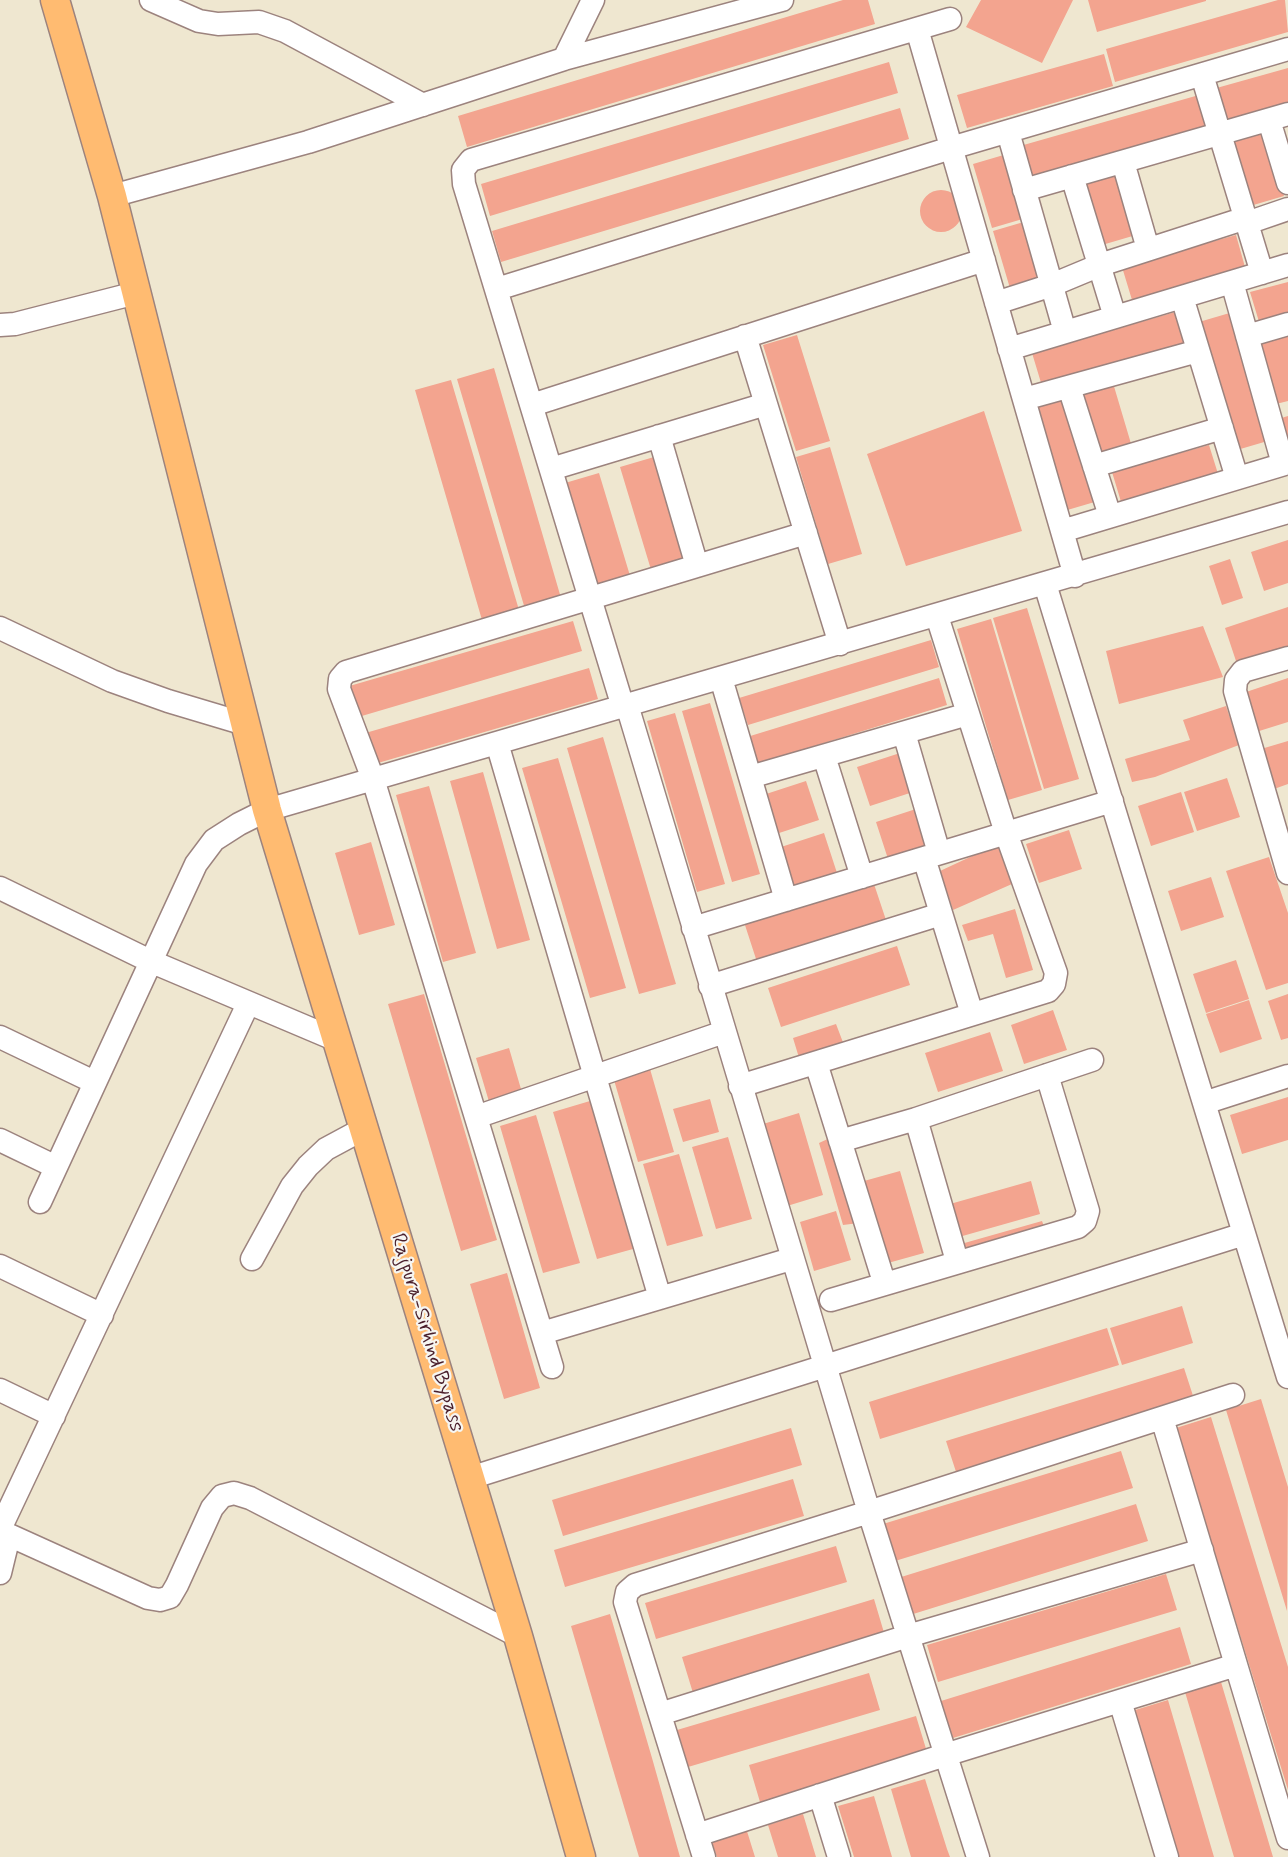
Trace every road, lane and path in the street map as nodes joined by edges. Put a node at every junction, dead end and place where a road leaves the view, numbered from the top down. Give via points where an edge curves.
1 (55, 0) edge
2 (151, 0) edge
3 (593, 0) edge
4 (782, 0) edge
5 (950, 19) dead end
6 (917, 29) junction
7 (1288, 50) edge
8 (564, 59) junction
9 (1202, 75) junction
10 (423, 105) junction
11 (1278, 117) edge
12 (1008, 132) junction
13 (1220, 134) junction
14 (951, 148) junction
15 (1123, 162) junction
16 (1072, 176) junction
17 (1288, 183) edge
18 (1024, 190) junction
19 (112, 196) junction
20 (1288, 209) edge
21 (1246, 220) junction
22 (1148, 249) junction
23 (984, 260) junction
24 (1100, 265) junction
25 (1288, 265) edge
26 (1262, 273) junction
27 (1232, 282) junction
28 (1052, 285) junction
29 (497, 289) junction
30 (136, 293) junction
31 (1182, 297) junction
32 (996, 303) junction
33 (1115, 317) junction
34 (1288, 324) edge
35 (0, 325) edge
36 (1065, 332) junction
37 (746, 336) junction
38 (1247, 336) junction
39 (1009, 349) junction
40 (1198, 351) junction
41 (1069, 387) junction
42 (1024, 399) junction
43 (766, 404) junction
44 (532, 405) junction
45 (1278, 410) edge
46 (1222, 428) junction
47 (659, 436) junction
48 (1286, 464) edge
49 (1094, 466) junction
50 (551, 469) junction
51 (1237, 478) junction
52 (1288, 512) edge
53 (1110, 516) junction
54 (1062, 531) junction
55 (806, 532) junction
56 (697, 566) junction
57 (1075, 576) junction
58 (1045, 584) junction
59 (590, 599) junction
60 (937, 616) junction
61 (0, 628) edge
62 (840, 644) junction
63 (1288, 658) edge
64 (721, 678) junction
65 (625, 706) junction
66 (968, 714) junction
67 (245, 723) junction
68 (904, 733) junction
69 (496, 743) junction
70 (824, 756) junction
71 (750, 777) junction
72 (373, 779) junction
73 (1112, 801) junction
74 (1279, 809) edge
75 (267, 810) junction
76 (1006, 833) junction
77 (931, 855) junction
78 (1288, 873) edge
79 (862, 877) junction
80 (0, 888) edge
81 (786, 900) junction
82 (941, 915) junction
83 (693, 928) junction
84 (150, 961) junction
85 (710, 986) junction
86 (248, 1004) junction
87 (972, 1014) junction
88 (724, 1032) junction
89 (0, 1036) edge
90 (339, 1041) junction
91 (1092, 1060) dead end
92 (816, 1063) junction
93 (1047, 1075) junction
94 (594, 1076) junction
95 (1288, 1076) edge
96 (94, 1082) junction
97 (740, 1086) junction
98 (1204, 1103) junction
99 (476, 1117) junction
100 (916, 1119) junction
101 (365, 1128) junction
102 (0, 1140) edge
103 (840, 1141) junction
104 (56, 1167) junction
105 (40, 1202) dead end
106 (1244, 1234) junction
107 (252, 1259) dead end
108 (791, 1259) junction
109 (957, 1261) junction
110 (0, 1266) edge
111 (884, 1282) junction
112 (660, 1298) junction
113 (831, 1300) dead end
114 (102, 1315) junction
115 (542, 1333) junction
116 (823, 1366) junction
117 (552, 1367) dead end
118 (1288, 1377) edge
119 (0, 1390) edge
120 (1233, 1395) dead end
121 (54, 1416) junction
122 (1162, 1418) junction
123 (470, 1478) junction
124 (869, 1512) junction
125 (3, 1532) edge
126 (1202, 1550) junction
127 (0, 1573) edge
128 (518, 1636) junction
129 (908, 1636) junction
130 (1236, 1665) junction
131 (1120, 1701) junction
132 (660, 1714) junction
133 (945, 1755) junction
134 (820, 1795) junction
135 (697, 1835) junction
136 (1288, 1838) edge
137 (581, 1857) edge
138 (704, 1857) edge
139 (839, 1857) edge
140 (978, 1857) edge
141 (1167, 1857) edge

1 - 19 main road, Rajpura-Sirhind Bypass
2 - 10 street via 200,21 259,22 285,31
3 - 8 street
4 - 8 street
5 - 6 street
6 - 14 street
6 - 29 street via 471,160 463,170 464,184
7 - 9 street
8 - 10 street
9 - 12 street
9 - 13 street
10 - 19 street via 308,142
11 - 13 street
11 - 17 street
12 - 14 street
12 - 18 street
13 - 15 street
13 - 21 street
14 - 23 street
14 - 29 street
15 - 16 street
15 - 22 street
16 - 18 street
16 - 24 street
18 - 28 street
19 - 30 main road, Rajpura-Sirhind Bypass
20 - 21 street
21 - 22 street
21 - 26 street
22 - 24 street
23 - 32 street
23 - 37 street
24 - 28 street
24 - 33 street
25 - 26 street
26 - 27 street
27 - 31 street
27 - 38 street
28 - 32 street
28 - 36 street
29 - 44 street
30 - 35 street
30 - 67 main road, Rajpura-Sirhind Bypass
31 - 33 street
31 - 40 street
32 - 39 street
33 - 36 street
34 - 38 street
36 - 39 street
37 - 43 street
37 - 44 street
38 - 45 street
39 - 42 street
40 - 41 street
40 - 46 street
41 - 42 street
41 - 49 street
42 - 54 street
43 - 47 street
43 - 55 street
44 - 50 street
45 - 48 street
46 - 49 street
46 - 51 street
47 - 50 street
47 - 56 street
48 - 51 street
49 - 53 street
50 - 59 street
51 - 53 street
52 - 57 street
53 - 54 street
54 - 57 street
55 - 56 street
55 - 62 street
56 - 59 street
57 - 58 street
58 - 60 street
58 - 73 street
59 - 65 street
59 - 72 street via 346,672 339,689
60 - 62 street
60 - 66 street
61 - 67 street via 112,681
62 - 64 street
63 - 74 street via 1243,671 1236,680 1235,691
64 - 65 street
64 - 71 street
65 - 69 street
65 - 83 street
66 - 68 street
66 - 76 street
67 - 75 main road, Rajpura-Sirhind Bypass
68 - 70 street
68 - 77 street
69 - 72 street
69 - 94 street
70 - 71 street
70 - 79 street
71 - 81 street
72 - 75 street
72 - 99 street
73 - 76 street
73 - 98 street
74 - 78 street
75 - 84 street via 214,840 196,864
75 - 90 main road, Rajpura-Sirhind Bypass
76 - 77 street
76 - 87 street via 1056,973 1054,984 1048,991
77 - 79 street
77 - 82 street
79 - 81 street
80 - 84 street
81 - 83 street
82 - 85 street
82 - 87 street
83 - 85 street
84 - 86 street
84 - 96 street
85 - 88 street
86 - 90 street
86 - 114 street
87 - 92 street
88 - 94 street
88 - 97 street
89 - 96 street
90 - 101 main road, Rajpura-Sirhind Bypass
91 - 93 street
92 - 97 street
92 - 103 street
93 - 100 street
93 - 109 street via 1088,1211 1085,1221 1078,1227
94 - 99 street
94 - 112 street
95 - 98 street
96 - 104 street
97 - 108 street
98 - 106 street
99 - 115 street
100 - 103 street
100 - 109 street
101 - 107 street via 326,1149 308,1166 292,1186
101 - 123 main road, Rajpura-Sirhind Bypass
102 - 104 street
103 - 111 street
104 - 105 street
106 - 116 street
106 - 118 street
108 - 112 street
108 - 116 street
109 - 111 street
110 - 114 street
111 - 113 street
112 - 115 street
114 - 121 street
115 - 117 street
116 - 123 street
116 - 124 street
119 - 121 street
120 - 122 street
121 - 125 street
122 - 124 street
122 - 126 street
123 - 128 main road, Rajpura-Sirhind Bypass
124 - 129 street
124 - 132 street via 635,1585 627,1592 625,1602
125 - 127 street
125 - 128 street via 160,1600 170,1597 177,1585 212,1508 222,1496 234,1493
126 - 129 street
126 - 130 street
128 - 137 main road, Rajpura-Sirhind Bypass
129 - 132 street
129 - 133 street
130 - 131 street
130 - 136 street
131 - 133 street
131 - 141 street
132 - 135 street
133 - 134 street
133 - 140 street
134 - 135 street
134 - 139 street
135 - 138 street

